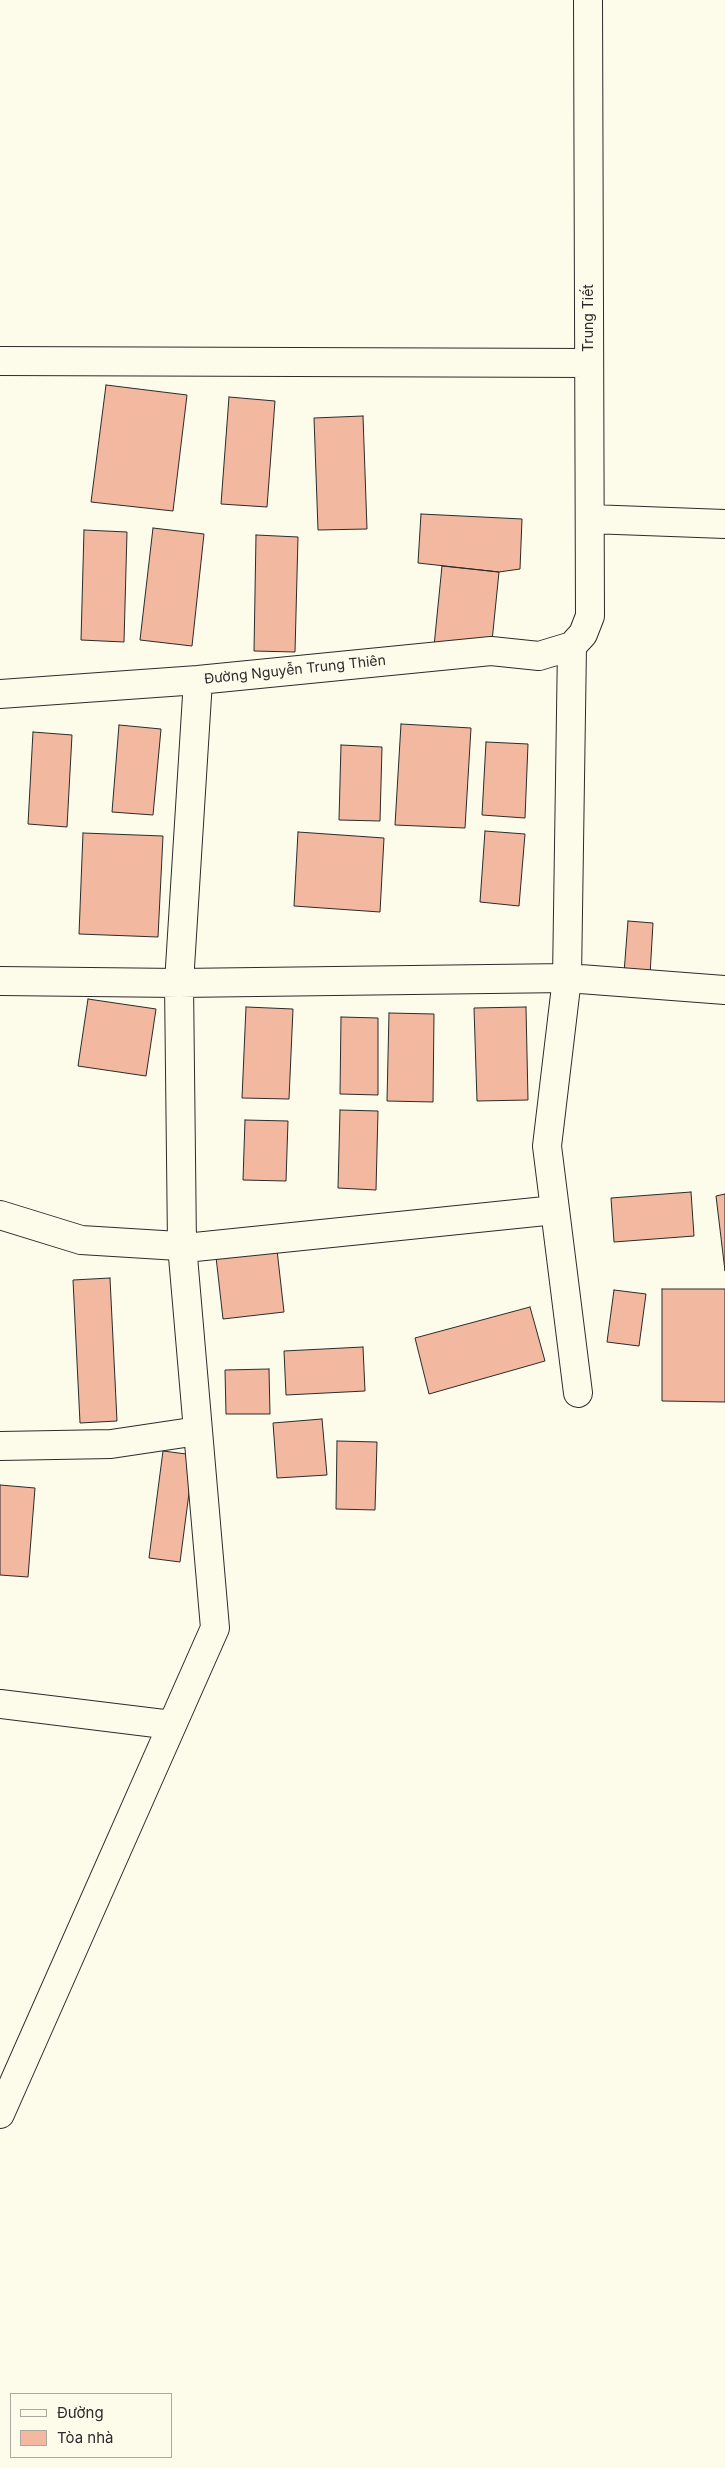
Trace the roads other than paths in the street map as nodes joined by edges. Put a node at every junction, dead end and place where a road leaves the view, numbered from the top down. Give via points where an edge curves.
1 (588, 0) edge
2 (0, 361) edge
3 (589, 363) junction
4 (590, 519) junction
5 (725, 524) edge
6 (577, 640) junction
7 (198, 680) junction
8 (0, 694) edge
9 (567, 978) junction
10 (0, 981) edge
11 (179, 983) junction
12 (725, 990) edge
13 (555, 1210) junction
14 (0, 1215) edge
15 (182, 1245) junction
16 (578, 1393) dead end
17 (198, 1431) junction
18 (0, 1446) edge
19 (0, 1704) edge
20 (172, 1725) junction
21 (0, 2114) edge

1 - 3 street, Trung Tiết
2 - 3 street
3 - 4 street, Trung Tiết
4 - 5 street
4 - 6 street, Trung Tiết via 590,616
6 - 7 street, Đường Nguyễn Trung Thiên via 539,656 491,651
6 - 9 street, Trung Tiết
7 - 8 street, Đường Nguyễn Trung Thiên
7 - 11 street
9 - 11 street
9 - 12 street
9 - 13 street, Trung Tiết via 547,1146
10 - 11 street
11 - 15 street
13 - 15 street
13 - 16 street, Trung Tiết
14 - 15 street via 81,1240
15 - 17 street
17 - 18 street via 111,1444
17 - 20 street via 215,1628
19 - 20 street
20 - 21 street

